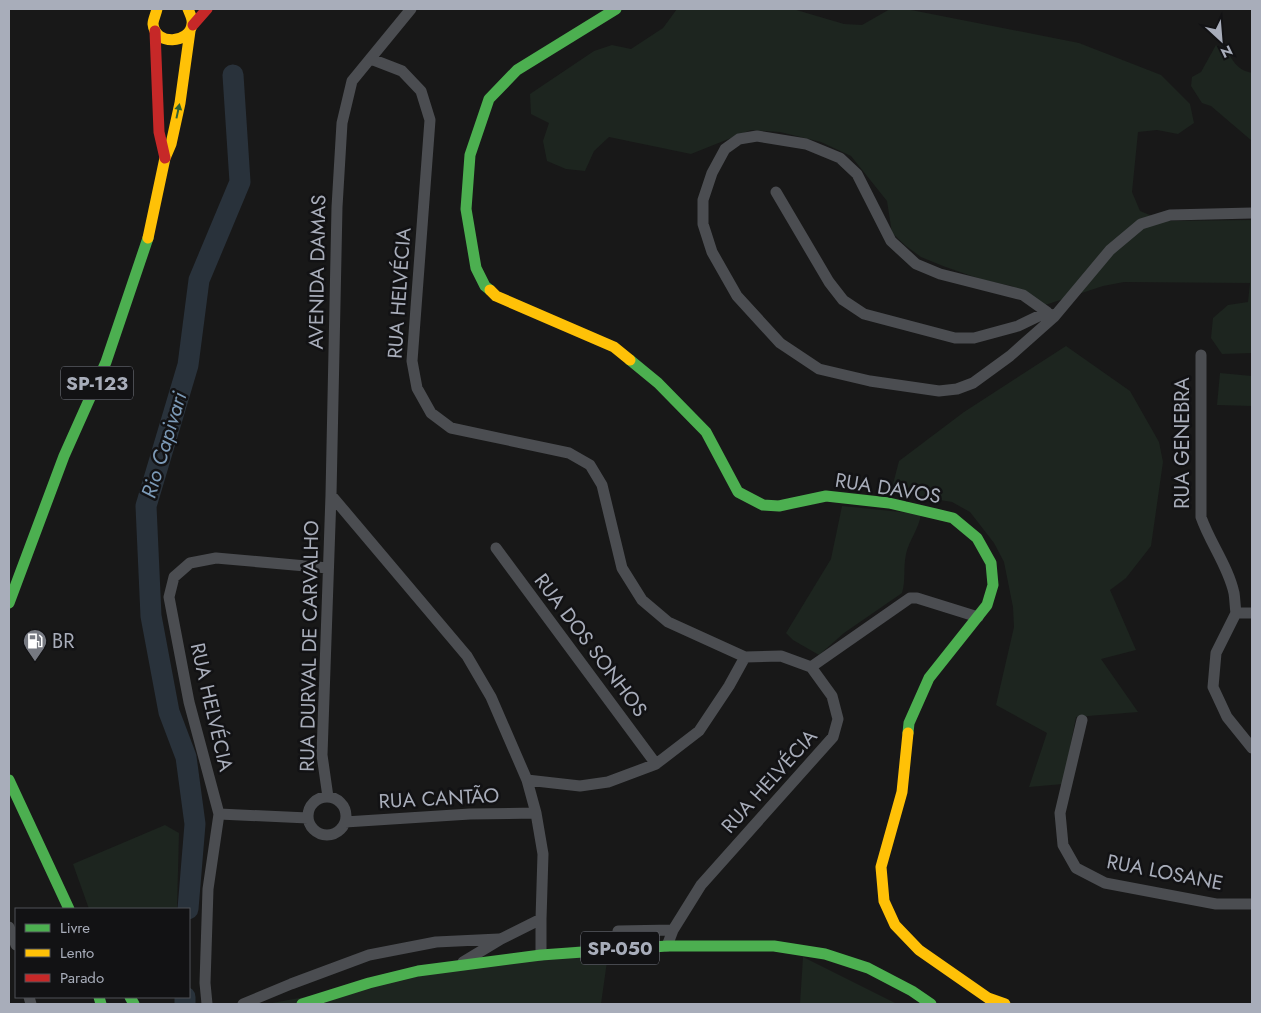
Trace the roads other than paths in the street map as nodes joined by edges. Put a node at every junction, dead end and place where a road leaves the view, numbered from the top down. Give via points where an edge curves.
1 (188, 9) edge
2 (207, 9) edge
3 (411, 9) edge
4 (616, 9) edge
5 (154, 11) edge
6 (191, 28) junction
7 (155, 31) junction
8 (371, 59) junction
9 (166, 158) junction
10 (776, 192) dead end
11 (1252, 212) edge
12 (1050, 314) junction
13 (1201, 356) dead end
14 (331, 495) junction
15 (496, 548) dead end
16 (328, 568) junction
17 (9, 603) edge
18 (1236, 613) junction
19 (1252, 613) edge
20 (978, 617) junction
21 (745, 657) junction
22 (811, 667) junction
23 (1082, 720) dead end
24 (1252, 748) edge
25 (656, 764) junction
26 (9, 780) edge
27 (527, 780) junction
28 (328, 797) junction
29 (536, 813) junction
30 (219, 814) junction
31 (308, 818) junction
32 (345, 822) junction
33 (1252, 904) edge
34 (69, 908) edge
35 (541, 919) junction
36 (9, 927) edge
37 (673, 930) junction
38 (618, 931) dead end
39 (500, 939) junction
40 (15, 942) edge
41 (667, 946) junction
42 (540, 955) junction
43 (458, 965) junction
44 (207, 1004) edge
45 (243, 1004) edge
46 (302, 1004) edge
47 (931, 1004) edge
48 (1005, 1004) edge

1 - 6 main road, SP-123 via 192,15
2 - 6 main road
3 - 8 street, AVENIDA DAMAS
4 - 20 main road, RUA DAVOS via 517,70 490,99 470,155 466,209 476,268 485,286 496,296 614,347 658,383 706,432 738,492 762,505 779,506 826,496 889,502 953,518 977,538 991,563 993,585 987,605
5 - 7 main road, SP-123 via 152,23
6 - 7 main road via 179,40 172,41
9 -> 6 main road, SP-123 via 180,103
7 - 9 main road, SP-123 via 159,132
8 - 14 street, AVENIDA DAMAS via 352,81 342,123 337,207
8 - 21 street, RUA HELVÉCIA via 402,71 421,91 430,120 412,361 417,388 431,413 451,428 568,453 590,465 602,485 622,568 642,600 668,622
9 - 17 main road, SP-123 via 148,240 106,362 64,456
10 - 12 street via 829,282 843,300 864,314 955,338 974,338
11 - 12 street via 1170,215 1142,224 1110,250
12 - 12 street via 995,367 957,390 939,391 878,382 819,369 780,343 737,296 712,252 703,224 703,200 712,173 725,149 739,140 757,136 806,144 840,158 857,174 891,241 916,264 940,274 1022,295
13 - 18 street, RUA GENEBRA via 1201,517 1229,578
14 - 16 street, RUA DURVAL DE CARVALHO
14 - 27 street via 466,656 491,697
15 - 25 street, RUA DOS SONHOS
16 - 28 street, RUA DURVAL DE CARVALHO via 322,755
16 - 30 street, RUA HELVÉCIA via 216,558 190,563 174,577 169,597 189,702
18 - 19 street
18 - 24 street via 1216,653 1213,687 1227,717
20 - 22 street via 910,598
20 - 48 main road, RUA DAVOS via 929,678 909,723 902,792 881,867 884,901 895,925 919,950 988,998
21 - 22 street, RUA HELVÉCIA via 781,656
21 - 25 street, RUA CANTÃO via 699,731
22 - 37 street, RUA HELVÉCIA via 832,696 838,719 833,737 701,885
23 - 33 street, RUA LOSANE via 1060,813 1062,844 1076,868 1105,883 1216,904
25 - 27 street, RUA CANTÃO via 608,782 580,786
26 - 34 main road
27 - 29 street
28 - 31 street via 312,803
28 - 32 street via 340,802 346,815
29 - 32 street, RUA CANTÃO
29 - 35 street via 543,854
30 - 31 street
30 - 44 street, RUA HELVÉCIA via 208,889
31 - 32 street via 315,831 328,835 335,833
35 - 39 street
35 - 42 street
36 - 40 street
37 - 38 street
37 - 41 street, RUA HELVÉCIA
39 - 43 street
39 - 45 street via 436,942 369,955
41 - 42 main road, SP-050
41 - 47 main road, SP-050 via 774,946 825,954 868,968
42 - 43 main road, SP-050
43 - 46 main road, SP-050 via 369,982

